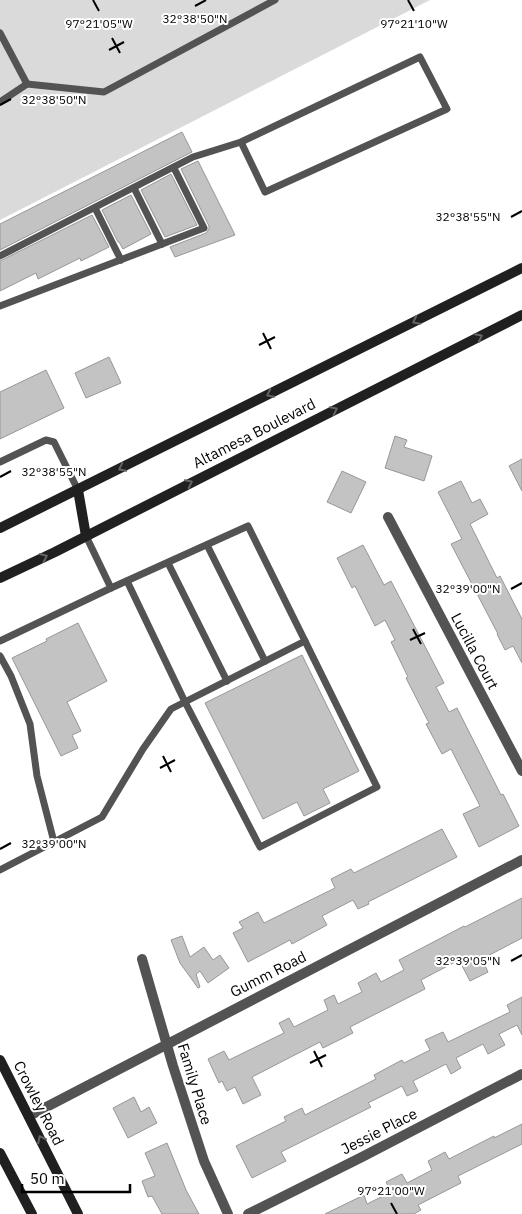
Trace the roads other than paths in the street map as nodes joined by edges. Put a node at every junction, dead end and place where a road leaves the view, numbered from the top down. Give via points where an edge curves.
1 (275, 0) edge
2 (0, 33) edge
3 (27, 84) junction
4 (0, 102) edge
5 (241, 142) junction
6 (174, 168) junction
7 (134, 188) junction
8 (95, 208) junction
9 (162, 244) junction
10 (0, 256) edge
11 (121, 260) junction
12 (522, 268) edge
13 (0, 306) edge
14 (522, 315) edge
15 (0, 462) edge
16 (78, 490) junction
17 (388, 517) dead end
18 (0, 528) edge
19 (86, 536) junction
20 (207, 545) junction
21 (168, 563) junction
22 (0, 578) edge
23 (127, 581) junction
24 (111, 588) junction
25 (0, 641) edge
26 (305, 641) junction
27 (0, 656) edge
28 (266, 661) junction
29 (227, 681) junction
30 (185, 702) junction
31 (522, 771) edge
32 (54, 842) junction
33 (522, 860) edge
34 (0, 870) edge
35 (142, 959) dead end
36 (167, 1044) junction
37 (0, 1060) edge
38 (522, 1074) edge
39 (29, 1116) junction
40 (0, 1153) edge
41 (32, 1214) edge
42 (78, 1214) edge
43 (228, 1214) edge
44 (248, 1214) edge

1 - 3 lane via 104,92
2 - 3 lane
3 - 4 lane
5 - 5 lane via 420,57 447,110 265,192
5 - 6 lane via 194,157
6 - 7 lane
6 - 9 lane via 204,228
7 - 8 lane
7 - 9 lane
8 - 10 lane
8 - 11 lane
9 - 11 lane
11 - 13 lane
12 -> 16 main road, Altamesa Boulevard
19 -> 14 main road, Altamesa Boulevard
15 - 16 lane via 46,440 54,442
16 - 18 main road, Altamesa Boulevard
16 - 19 main road
17 - 31 street, Lucilla Court
22 -> 19 main road, Altamesa Boulevard
19 - 24 lane
20 - 21 lane
20 - 26 lane via 248,526
20 - 28 lane
21 - 23 lane
21 - 29 lane
23 - 24 lane
23 - 30 lane
24 - 25 lane
26 - 28 lane
26 - 30 lane via 377,787 260,847
27 - 32 lane via 30,724 37,776
28 - 29 lane
29 - 30 lane
30 - 32 lane via 170,710 102,817
32 - 34 lane
33 - 36 street, Gumm Road
35 - 36 street, Family Place
36 - 39 street, Gumm Road
36 - 43 street, Family Place via 204,1161
37 - 39 main road, Crowley Road
38 - 44 street, Jessie Place
42 -> 39 main road, Crowley Road
40 - 41 main road

